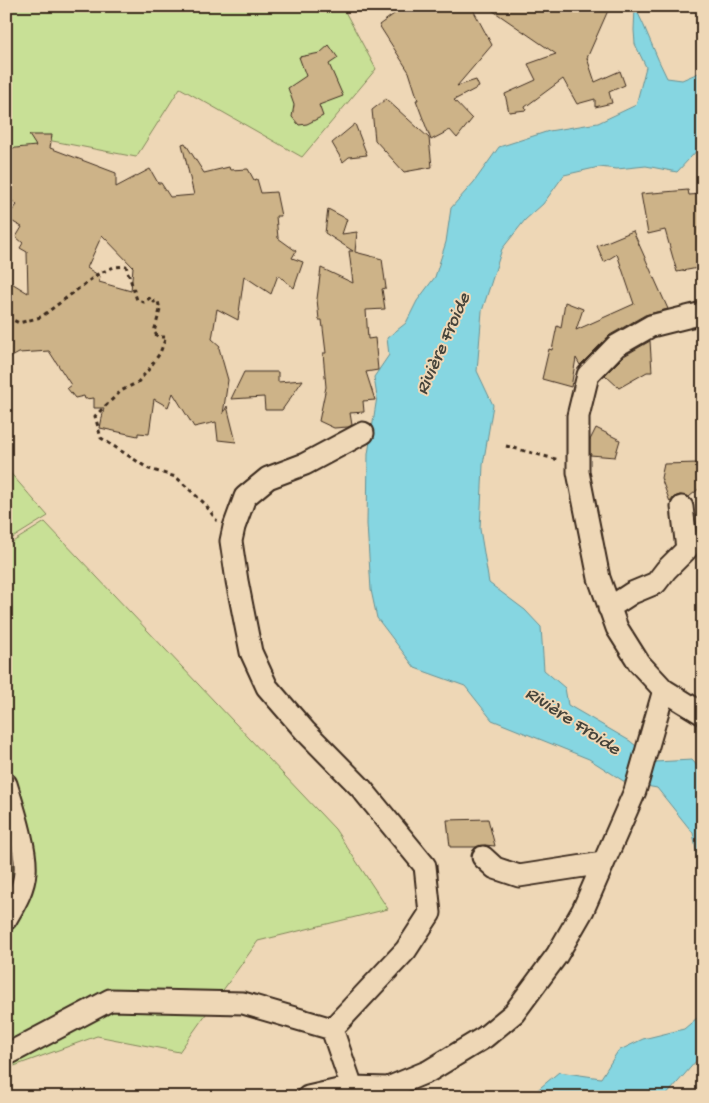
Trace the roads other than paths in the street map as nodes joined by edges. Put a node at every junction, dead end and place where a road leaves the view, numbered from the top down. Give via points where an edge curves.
1 (703, 313) edge
2 (363, 433) dead end
3 (682, 507) dead end
4 (609, 608) junction
5 (664, 690) junction
6 (703, 714) edge
7 (6, 784) edge
8 (483, 857) dead end
9 (603, 863) junction
10 (6, 919) edge
11 (332, 1029) junction
12 (6, 1055) edge
13 (352, 1087) junction
14 (308, 1097) edge

1 - 4 street via 651,326 616,346 588,375 578,416 578,472 599,578
2 - 11 street via 305,464 268,478 245,496 231,541 251,652 267,686 305,731 361,788 425,866 430,913 406,950
3 - 4 street via 687,549 656,583
4 - 5 street via 616,628 639,663
5 - 6 street
5 - 9 street via 635,791
7 - 10 street via 14,808 25,873 19,895
8 - 9 street via 495,868 519,876
9 - 13 street via 557,955 514,1013 485,1037 429,1071 388,1088
11 - 12 street via 242,1003 110,1000
11 - 13 street
13 - 14 street

